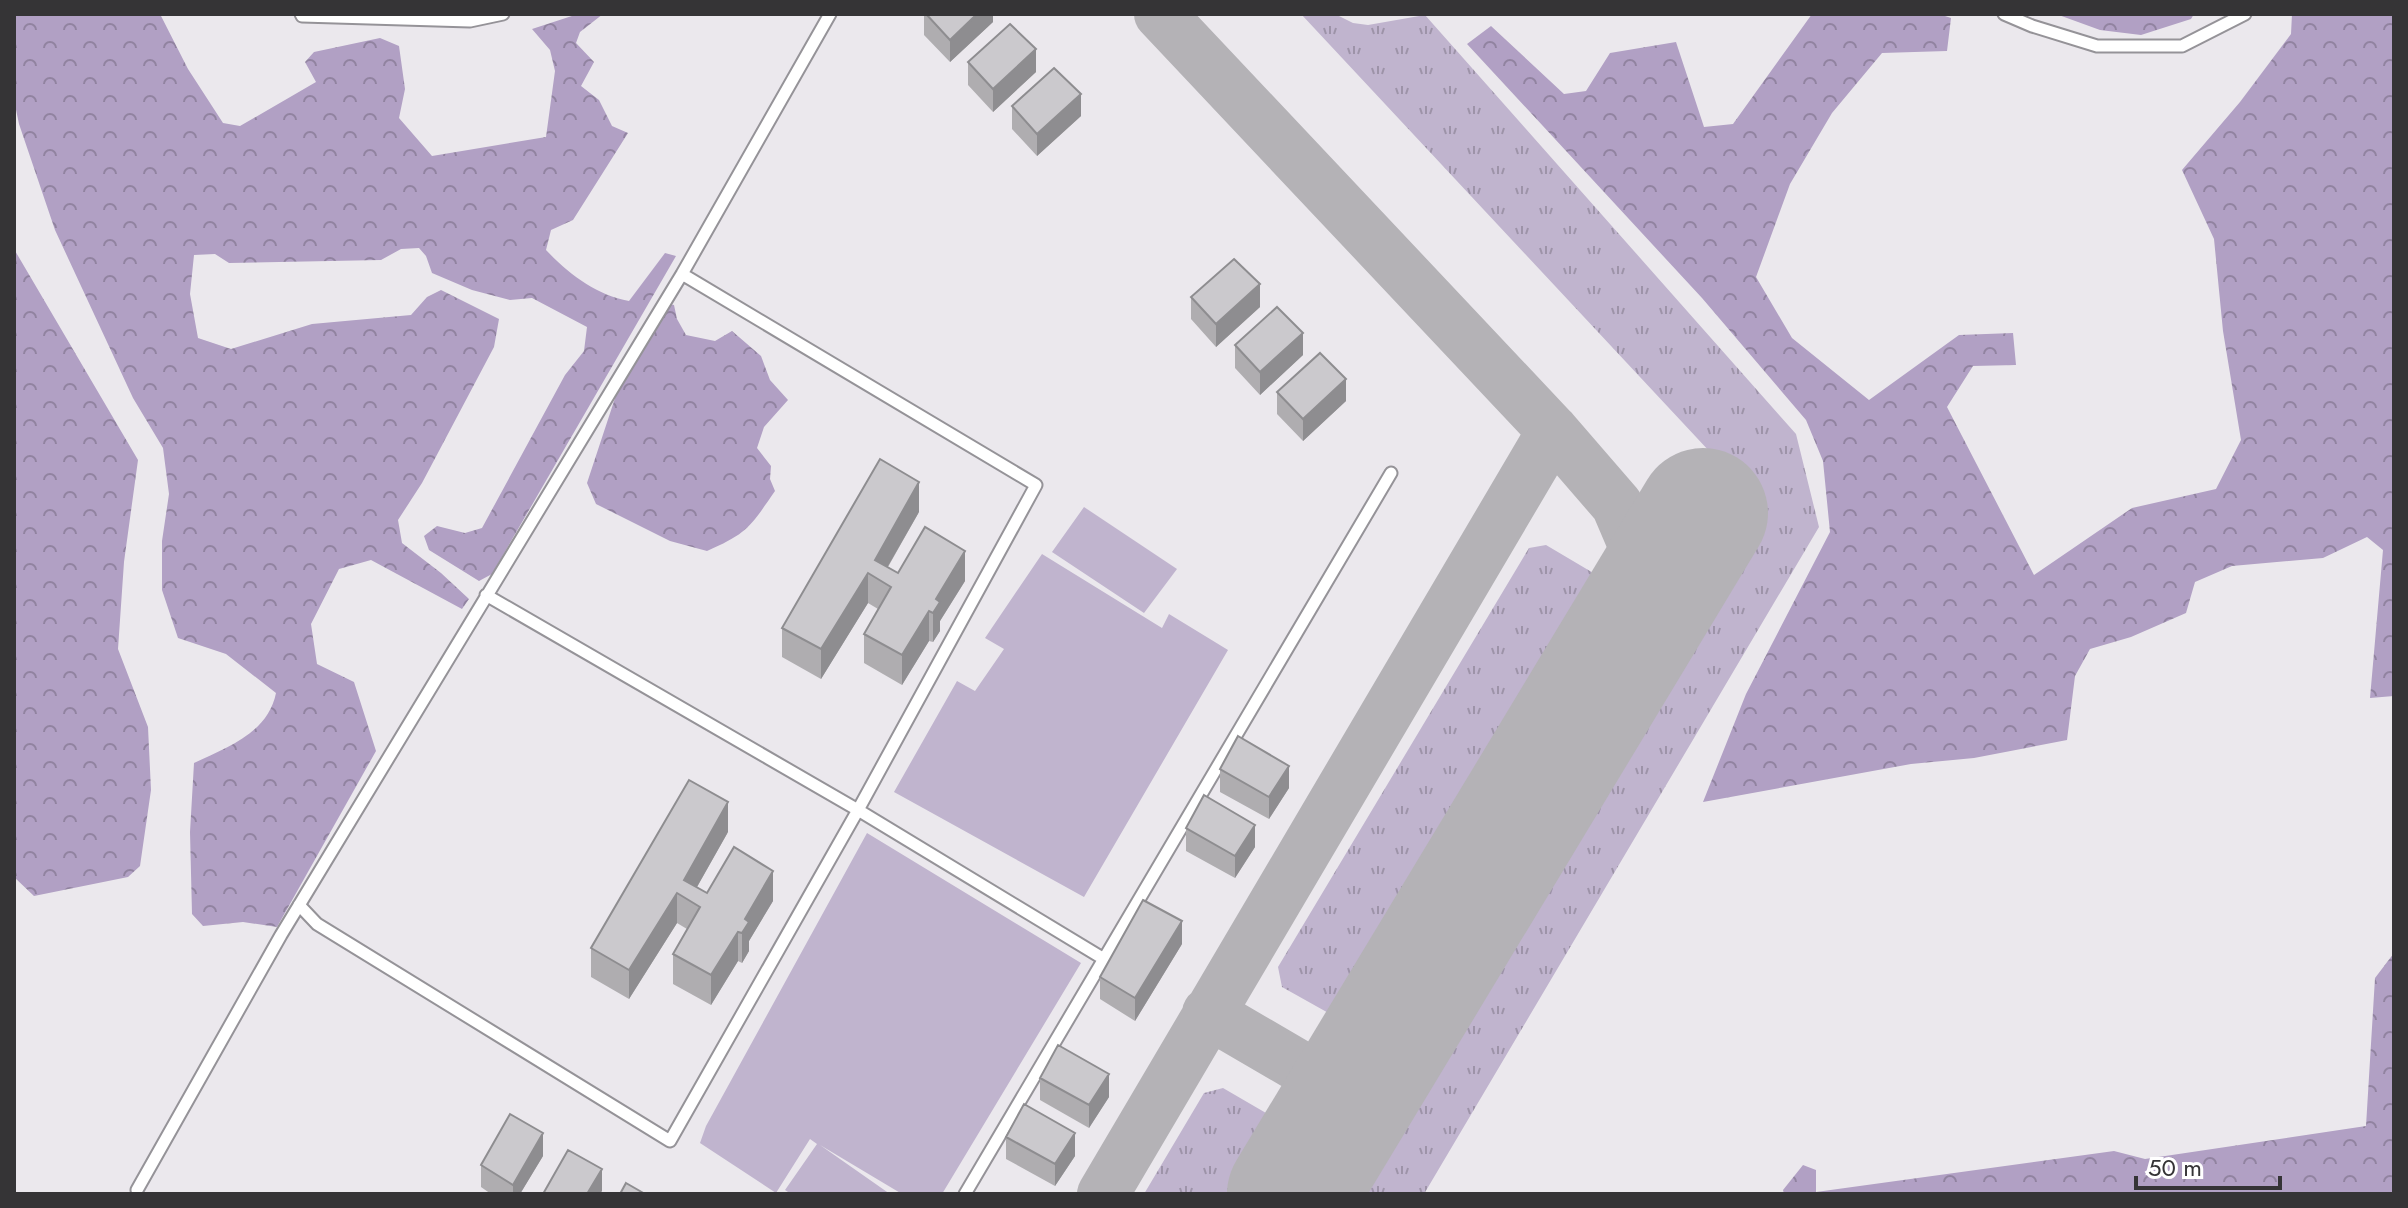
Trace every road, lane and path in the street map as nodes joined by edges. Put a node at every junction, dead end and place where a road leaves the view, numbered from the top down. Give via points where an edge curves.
1 (301, 14) edge
2 (503, 14) edge
3 (830, 14) edge
4 (2004, 14) edge
5 (2245, 14) edge
6 (682, 274) junction
7 (1391, 473) dead end
8 (486, 595) junction
9 (858, 810) junction
10 (299, 905) junction
11 (1104, 959) junction
12 (137, 1190) dead end
13 (965, 1194) edge

1 - 2 lane via 470,21
3 - 6 lane
4 - 5 lane via 2097,46 2182,46
6 - 8 lane
6 - 9 lane via 1036,485
7 - 11 lane
8 - 9 lane
8 - 10 lane
9 - 10 lane via 670,1141 317,924
9 - 11 lane
10 - 12 lane
11 - 13 lane

